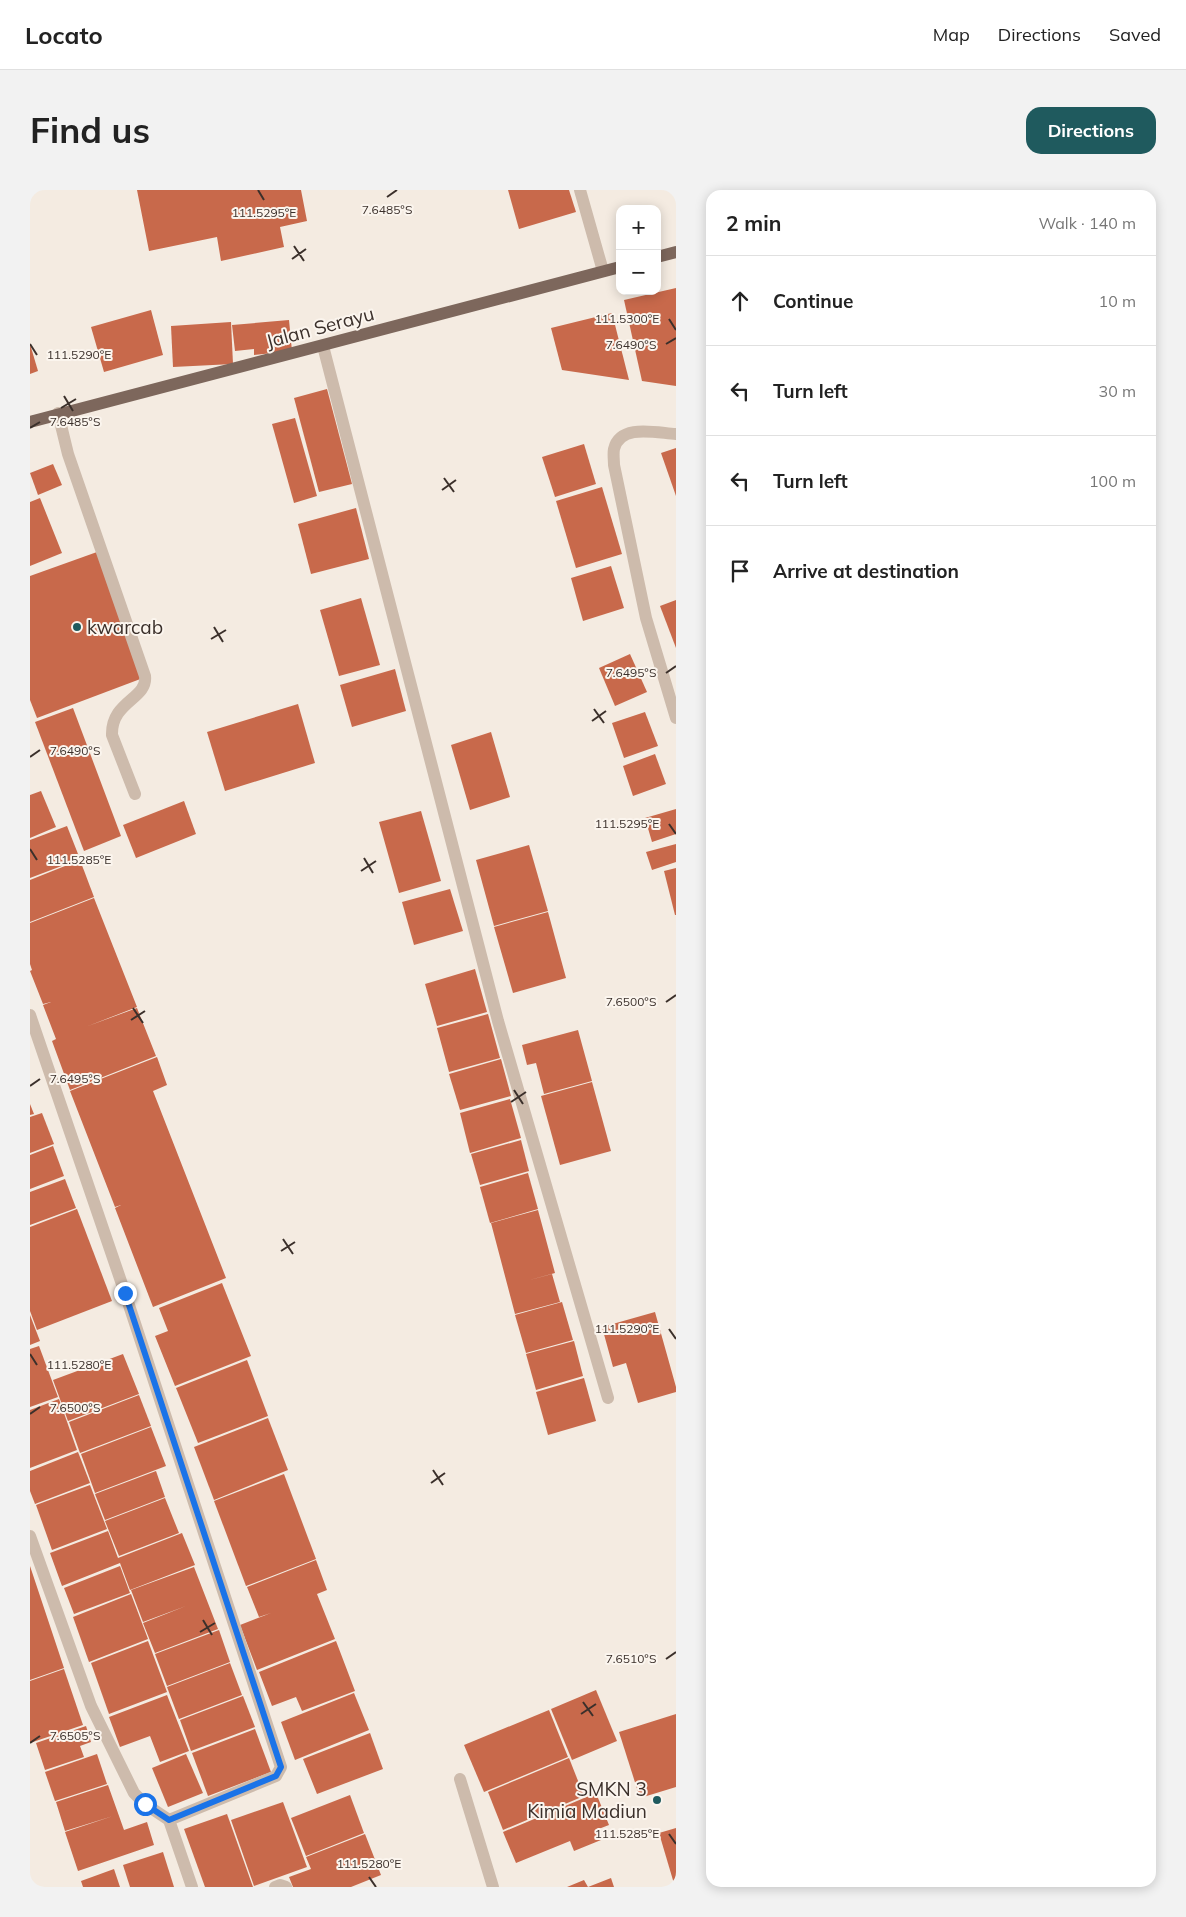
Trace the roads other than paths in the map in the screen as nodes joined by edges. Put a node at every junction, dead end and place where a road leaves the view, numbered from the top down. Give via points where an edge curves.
1 (580, 190) edge
2 (676, 252) edge
3 (661, 256) edge
4 (616, 268) edge
5 (603, 271) junction
6 (323, 346) junction
7 (58, 413) junction
8 (30, 422) edge
9 (676, 434) edge
10 (676, 718) edge
11 (135, 794) dead end
12 (30, 1015) edge
13 (608, 1398) dead end
14 (30, 1536) edge
15 (460, 1779) dead end
16 (169, 1820) junction
17 (192, 1887) edge
18 (275, 1887) edge
19 (286, 1887) edge
20 (493, 1887) edge

1 - 5 street
2 - 3 main road
4 - 5 main road, Jalan Serayu
5 - 6 main road, Jalan Serayu
6 - 7 main road, Jalan Serayu
6 - 13 street via 498,1021
7 - 8 main road, Jalan Serayu
7 - 11 street via 68,454 145,676 145,686 115,716 112,726 112,735
9 - 10 street via 631,432 620,438 614,449 614,465 646,618
12 - 16 street via 281,1767 276,1776
14 - 16 street via 99,1724 134,1793
15 - 20 street
16 - 17 street
18 - 19 street

